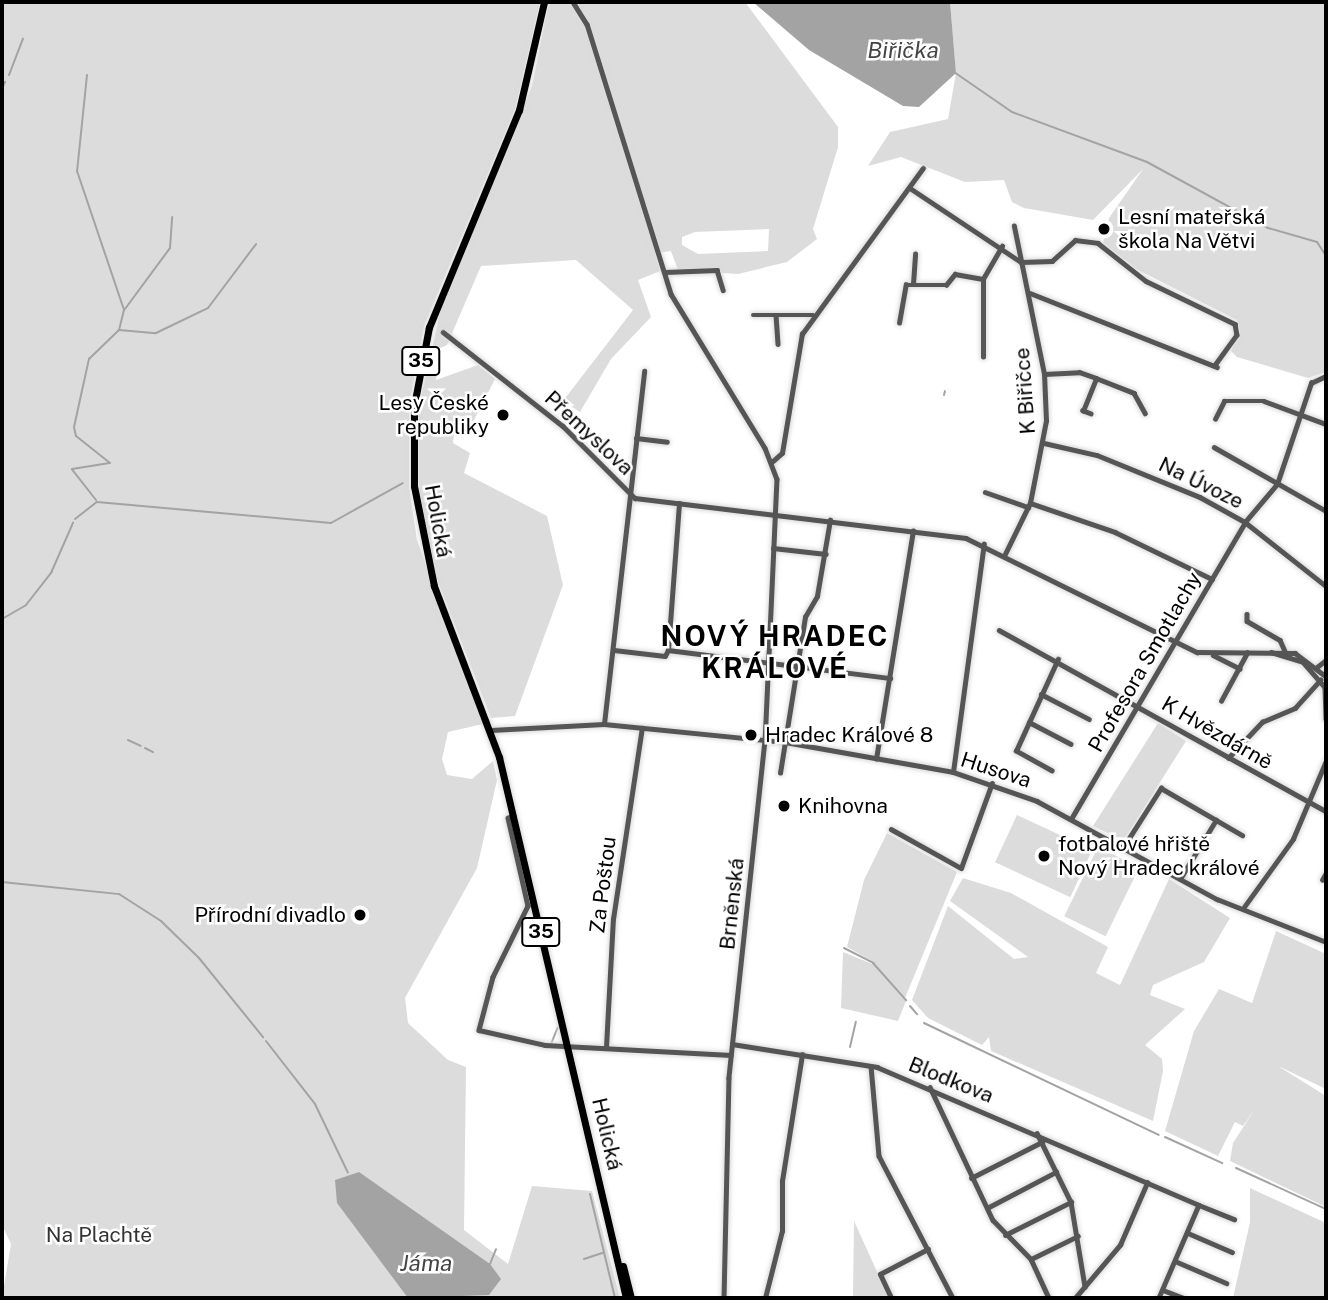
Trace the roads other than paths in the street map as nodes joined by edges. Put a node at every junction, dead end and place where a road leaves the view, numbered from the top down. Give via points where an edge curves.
1 (544, 2) edge
2 (573, 2) edge
3 (923, 168) dead end
4 (910, 188) junction
5 (1014, 226) dead end
6 (1002, 246) junction
7 (915, 254) dead end
8 (1021, 262) junction
9 (665, 272) junction
10 (984, 279) junction
11 (913, 284) junction
12 (723, 290) dead end
13 (1030, 293) junction
14 (776, 314) junction
15 (753, 315) dead end
16 (813, 315) junction
17 (899, 323) dead end
18 (443, 332) dead end
19 (778, 344) dead end
20 (983, 357) dead end
21 (644, 371) dead end
22 (1044, 374) junction
23 (1326, 376) edge
24 (1096, 378) junction
25 (1145, 413) dead end
26 (1091, 414) dead end
27 (1300, 415) junction
28 (1215, 419) dead end
29 (1326, 424) edge
30 (636, 438) junction
31 (667, 442) dead end
32 (1044, 443) junction
33 (1214, 447) dead end
34 (773, 461) junction
35 (1278, 484) junction
36 (985, 492) dead end
37 (631, 494) junction
38 (679, 503) junction
39 (1029, 505) junction
40 (1326, 510) edge
41 (775, 514) junction
42 (830, 520) junction
43 (1245, 522) junction
44 (913, 531) junction
45 (984, 544) junction
46 (773, 548) junction
47 (826, 554) junction
48 (1005, 554) junction
49 (1212, 579) junction
50 (1326, 586) edge
51 (1247, 614) dead end
52 (999, 630) dead end
53 (1177, 641) junction
54 (614, 650) junction
55 (668, 650) junction
56 (1270, 652) junction
57 (1285, 652) junction
58 (1247, 653) junction
59 (1212, 654) junction
60 (1058, 659) junction
61 (1326, 660) edge
62 (765, 661) junction
63 (798, 664) junction
64 (1317, 667) junction
65 (1240, 669) junction
66 (1326, 677) edge
67 (890, 678) junction
68 (1320, 680) junction
69 (1326, 688) edge
70 (1041, 694) junction
71 (1221, 701) dead end
72 (1138, 706) junction
73 (1089, 719) dead end
74 (1326, 719) edge
75 (1029, 722) junction
76 (604, 724) junction
77 (642, 728) junction
78 (491, 730) junction
79 (765, 740) junction
80 (785, 742) junction
81 (1071, 744) dead end
82 (1228, 758) junction
83 (876, 759) junction
84 (1326, 761) edge
85 (1052, 771) dead end
86 (953, 772) junction
87 (780, 773) dead end
88 (992, 783) junction
89 (1310, 805) junction
90 (1326, 811) edge
91 (514, 816) junction
92 (1071, 818) junction
93 (1216, 820) junction
94 (891, 829) dead end
95 (1242, 835) dead end
96 (1124, 846) junction
97 (1326, 873) edge
98 (1180, 878) junction
99 (1322, 880) dead end
100 (1244, 907) junction
101 (1326, 942) edge
102 (732, 1044) junction
103 (569, 1047) junction
104 (606, 1047) junction
105 (731, 1055) junction
106 (802, 1055) junction
107 (871, 1066) junction
108 (929, 1087) junction
109 (1036, 1133) junction
110 (1042, 1142) junction
111 (1056, 1172) junction
112 (971, 1178) junction
113 (1147, 1183) junction
114 (1071, 1202) junction
115 (1199, 1205) junction
116 (986, 1208) junction
117 (1234, 1219) dead end
118 (612, 1228) junction
119 (1188, 1233) junction
120 (1005, 1236) junction
121 (1078, 1236) junction
122 (928, 1249) junction
123 (1232, 1252) dead end
124 (1031, 1259) junction
125 (1175, 1261) junction
126 (1226, 1283) dead end
127 (1085, 1287) junction
128 (1163, 1290) junction
129 (1080, 1293) junction
130 (626, 1298) edge
131 (631, 1298) edge
132 (724, 1298) edge
133 (765, 1298) edge
134 (891, 1298) edge
135 (953, 1298) edge
136 (1049, 1298) edge
137 (1075, 1298) edge
138 (1085, 1298) edge
139 (1159, 1298) edge
140 (1184, 1298) edge

1 - 78 main road, Holická / 35 via 519,110 429,327 412,428 415,499 430,575
2 - 9 street via 587,24
3 - 4 street
4 - 6 street
4 - 16 street
5 - 8 street, K Biřičce
6 - 8 street
6 - 10 street, K Biřičce
7 - 11 street
8 - 13 street, K Biřičce
8 - 13 street via 1052,261 1082,238 1146,281 1235,324 1237,335 1216,366
9 - 12 street via 717,270
9 - 34 street via 671,294
10 - 11 street via 955,274 946,285
10 - 20 street, K Biřičce
11 - 17 street via 902,289
13 - 22 street, K Biřičce
14 - 15 street
14 - 16 street
14 - 19 street
16 - 34 street via 795,350 782,453
18 - 37 street, Přemyslova via 563,426
21 - 30 street
22 - 24 street via 1079,372
22 - 32 street, K Biřičce
23 - 27 street via 1311,383
24 - 25 street via 1134,393
24 - 26 street via 1083,411
27 - 28 street via 1264,401 1224,401
27 - 29 street
27 - 35 street
30 - 31 street
30 - 37 street
32 - 39 street, K Biřičce
32 - 43 street, Na Úvoze via 1141,471
33 - 35 street
34 - 41 street, Brněnská
35 - 40 street
35 - 43 street, Profesora Smotlachy
36 - 39 street
37 - 38 street, Přemyslova
37 - 54 street
38 - 41 street, Přemyslova
38 - 55 street
39 - 48 street, K Biřičce
39 - 49 street via 1115,532
41 - 42 street, Přemyslova
41 - 46 street, Brněnská
42 - 44 street, Přemyslova
42 - 47 street
43 - 49 street, Profesora Smotlachy
43 - 50 street, Na Úvoze
44 - 45 street, Přemyslova
44 - 67 street
45 - 48 street, Přemyslova
45 - 86 street
46 - 47 street
46 - 62 street, Brněnská
47 - 63 street via 807,610
48 - 53 street, Přemyslova
49 - 53 street, Profesora Smotlachy
51 - 57 street via 1247,621 1280,640
52 - 60 street, K Hvězdárně
53 - 59 street, Přemyslova
53 - 72 street, Profesora Smotlachy
54 - 55 street via 665,656
54 - 76 street
55 - 62 street
56 - 57 street
56 - 58 street
56 - 68 street via 1299,660
57 - 64 street
58 - 59 street
58 - 65 street
59 - 65 street
60 - 70 street
60 - 72 street, K Hvězdárně
61 - 64 street
62 - 63 street
62 - 79 street, Brněnská
63 - 67 street
63 - 80 street
64 - 66 street
65 - 71 street
67 - 83 street
68 - 69 street
68 - 82 street via 1296,708 1262,722
69 - 74 street
70 - 73 street
70 - 75 street
72 - 82 street, K Hvězdárně
72 - 92 street, Profesora Smotlachy
75 - 81 street
75 - 85 street via 1016,751
76 - 77 street, Husova
76 - 78 street, Husova
77 - 79 street, Husova
77 - 104 street, Za Poštou via 613,919
78 - 91 main road, Holická / 35
79 - 80 street, Husova
79 - 102 street, Brněnská
80 - 83 street, Husova
80 - 87 street
82 - 89 street, K Hvězdárně
83 - 86 street, Husova
84 - 89 street
86 - 88 street, Husova
88 - 92 street, Husova
88 - 94 street via 961,868
89 - 90 street, K Hvězdárně
89 - 100 street
91 - 103 main road, Holická / 35
91 - 103 street via 508,818 528,906 493,977 480,1030
92 - 96 street, Husova
93 - 95 street
93 - 96 street via 1160,788
93 - 98 street
96 - 98 street, Husova
97 - 99 street
98 - 100 street, Husova
100 - 101 street, Husova
102 - 105 street, Brněnská
102 - 106 street, Blodkova
103 - 104 street
103 - 118 main road, Holická / 35
104 - 105 street
105 - 132 street, Brněnská
106 - 107 street, Blodkova
106 - 133 street via 782,1181 782,1231
107 - 108 street, Blodkova
107 - 122 street via 879,1156
108 - 109 street, Blodkova
108 - 112 street
109 - 110 street
109 - 113 street, Blodkova
110 - 111 street
110 - 112 street
111 - 114 street
111 - 116 street
112 - 116 street
113 - 115 street, Blodkova
113 - 127 street via 1120,1245
114 - 120 street
114 - 121 street
115 - 117 street, Blodkova
115 - 119 street
116 - 120 street
118 - 130 main road, Holická / 35
118 - 131 main road, Holická / 35
119 - 123 street
119 - 125 street
120 - 124 street
121 - 124 street
121 - 127 street
122 - 134 street via 880,1274
122 - 135 street
124 - 136 street
125 - 126 street
125 - 128 street
127 - 129 street
128 - 139 street
128 - 140 street
129 - 137 street
129 - 138 street

